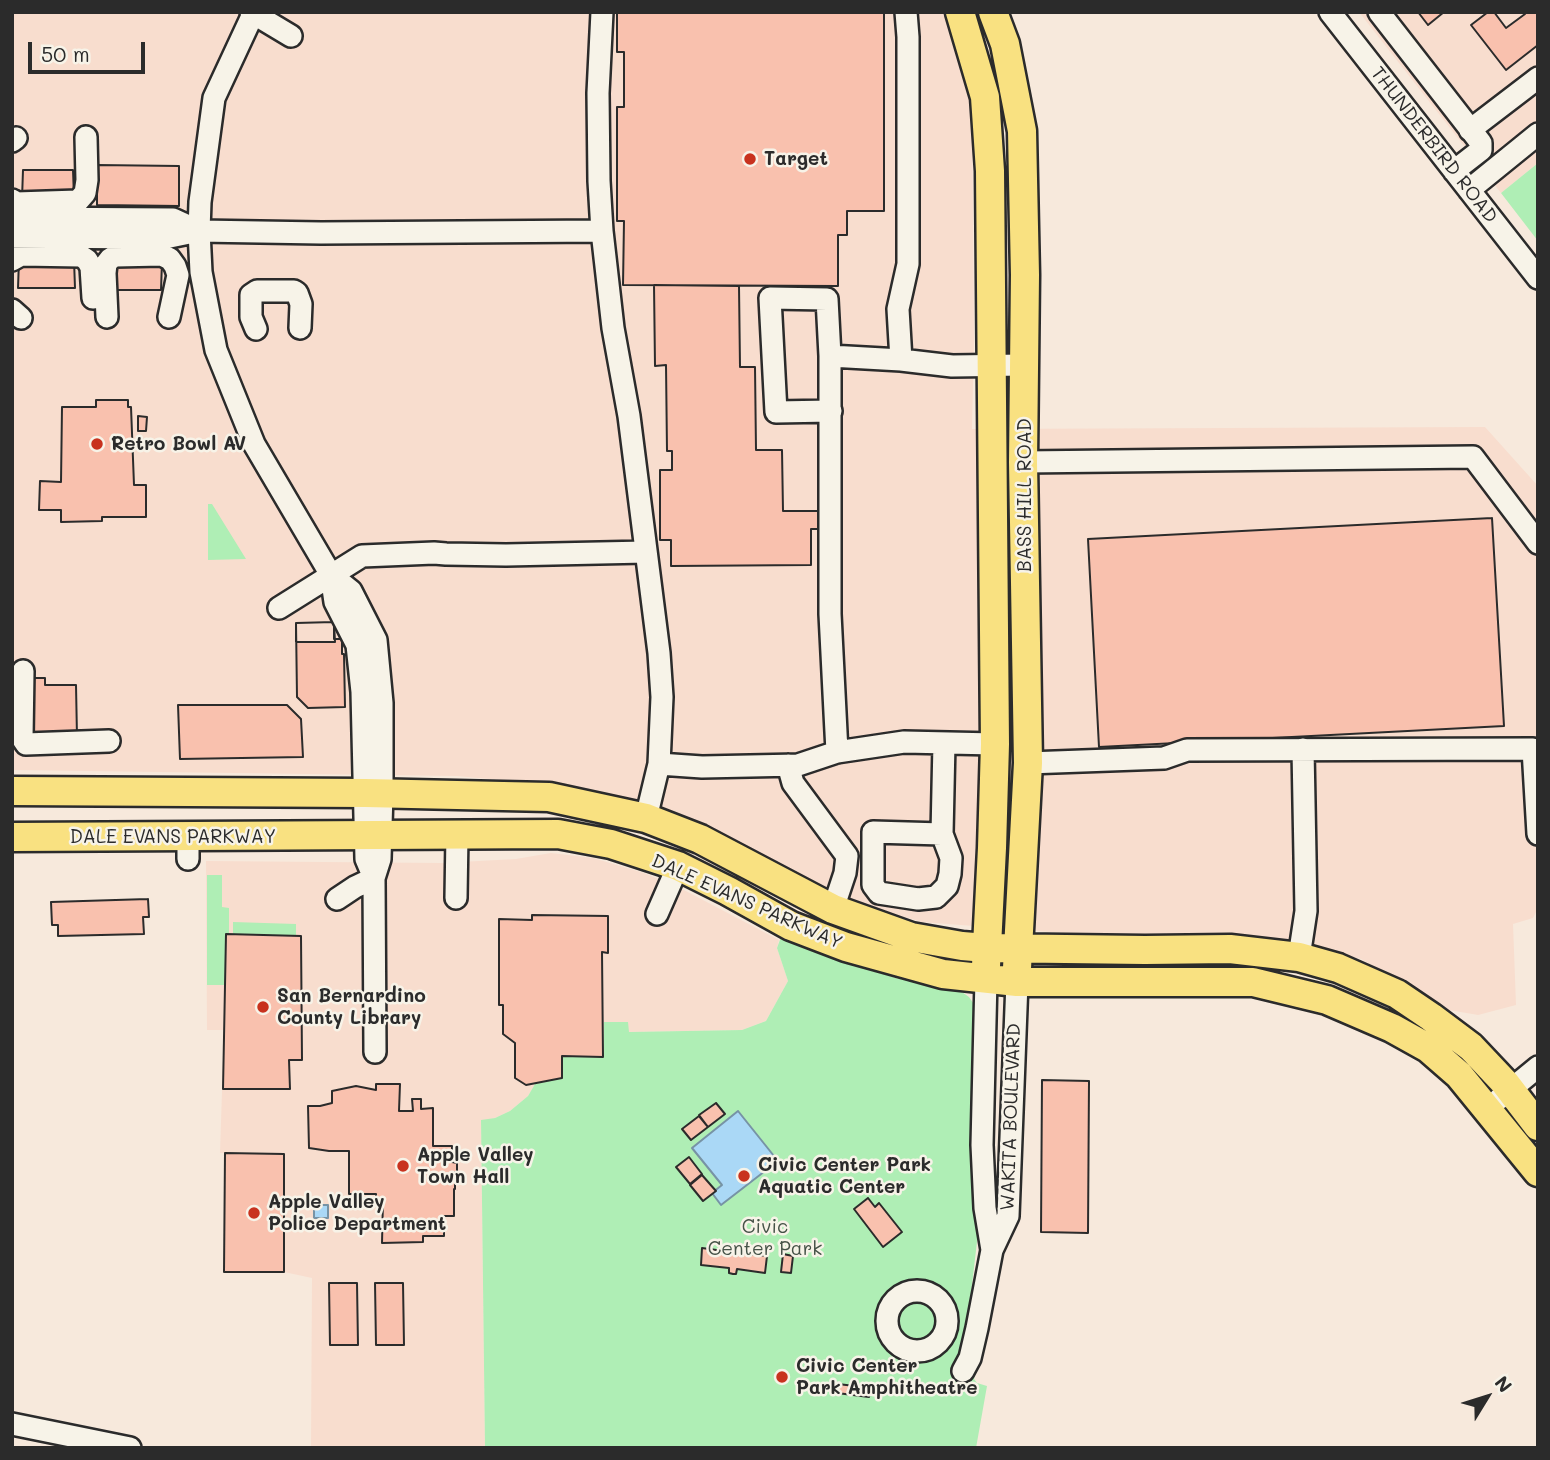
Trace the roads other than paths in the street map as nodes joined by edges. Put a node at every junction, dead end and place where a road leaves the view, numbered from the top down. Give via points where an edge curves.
1 (602, 12) edge
2 (906, 12) edge
3 (960, 12) edge
4 (993, 12) edge
5 (1330, 12) edge
6 (1379, 12) edge
7 (253, 13) edge
8 (291, 36) dead end
9 (1538, 78) edge
10 (1471, 130) junction
11 (1538, 134) edge
12 (86, 137) dead end
13 (1454, 171) junction
14 (1469, 190) junction
15 (12, 200) edge
16 (12, 218) edge
17 (199, 231) junction
18 (603, 231) junction
19 (12, 237) edge
20 (12, 260) edge
21 (1538, 278) edge
22 (169, 317) dead end
23 (300, 328) dead end
24 (256, 329) dead end
25 (830, 356) junction
26 (901, 359) junction
27 (1025, 365) junction
28 (991, 366) junction
29 (831, 411) junction
30 (1023, 462) junction
31 (1538, 542) edge
32 (646, 552) junction
33 (331, 575) junction
34 (279, 608) dead end
35 (23, 671) dead end
36 (109, 741) dead end
37 (944, 743) junction
38 (995, 744) junction
39 (1303, 749) junction
40 (1535, 749) edge
41 (837, 752) junction
42 (1028, 763) junction
43 (659, 764) junction
44 (788, 765) junction
45 (12, 791) edge
46 (373, 793) junction
47 (646, 818) junction
48 (457, 834) junction
49 (942, 834) dead end
50 (1538, 834) edge
51 (373, 836) junction
52 (12, 837) edge
53 (678, 866) junction
54 (374, 878) junction
55 (456, 898) dead end
56 (337, 899) dead end
57 (833, 909) junction
58 (657, 914) dead end
59 (986, 948) junction
60 (1018, 949) junction
61 (1298, 957) junction
62 (986, 979) junction
63 (1017, 982) junction
64 (375, 1052) dead end
65 (1538, 1067) edge
66 (1510, 1091) junction
67 (1488, 1109) junction
68 (1538, 1126) edge
69 (1538, 1172) edge
70 (992, 1250) junction
71 (963, 1371) dead end
72 (12, 1424) edge
73 (130, 1448) edge

1 - 18 street via 598,104
2 - 26 street via 908,264 898,309
3 - 28 main road, BASS HILL ROAD via 985,97
4 - 27 main road, BASS HILL ROAD via 1005,44 1022,131
5 - 13 street, THUNDERBIRD ROAD
6 - 10 street
7 - 8 street
7 - 17 street via 214,99
9 - 10 street
10 - 13 street via 1481,142 1481,150
11 - 14 street
12 - 15 street via 87,180 78,201
13 - 14 street, THUNDERBIRD ROAD
14 - 21 street, THUNDERBIRD ROAD
16 - 17 street via 173,219
17 - 18 street
17 - 19 street via 165,238
17 - 33 street via 201,272 216,350 254,444
18 - 32 street
20 - 22 street via 21,255 81,256 91,267 100,317 110,259 162,255 170,259 178,275
23 - 24 street via 297,293 257,291 251,295
25 - 26 street
25 - 29 street
25 - 29 street via 827,299 770,299 776,412
26 - 28 street
27 - 28 street
27 - 30 main road, BASS HILL ROAD
28 - 38 main road, BASS HILL ROAD
29 - 41 street via 830,614
30 - 31 street via 1474,457
30 - 42 main road, BASS HILL ROAD
32 - 33 street via 362,556
32 - 43 street via 662,697
33 - 34 street
33 - 46 street via 351,591 376,640 382,703
35 - 36 street via 22,738 26,744
37 - 38 street
37 - 41 street via 904,742
37 - 49 street
38 - 59 main road, BASS HILL ROAD
39 - 40 street
39 - 42 street via 1188,750 1164,758
39 - 61 street via 1306,911
40 - 50 street
41 - 44 street
42 - 60 main road, BASS HILL ROAD
43 - 44 street
43 - 47 street
44 - 57 street via 793,783 847,856
45 - 46 main road, DALE EVANS PARKWAY
46 - 47 main road, DALE EVANS PARKWAY via 549,797
46 - 51 street
47 - 57 main road, DALE EVANS PARKWAY via 701,839
48 - 51 main road, DALE EVANS PARKWAY
48 - 53 main road, DALE EVANS PARKWAY via 558,834 611,844
48 - 55 street
51 - 52 main road, DALE EVANS PARKWAY via 188,848
51 - 54 street via 380,859
53 - 58 street
53 - 62 main road, DALE EVANS PARKWAY via 791,926 846,947 943,974
54 - 56 street
54 - 64 street
57 - 59 main road, DALE EVANS PARKWAY via 912,937
59 - 60 main road, DALE EVANS PARKWAY
59 - 62 main road, BASS HILL ROAD
60 - 61 main road, DALE EVANS PARKWAY via 1230,949
60 - 63 main road, BASS HILL ROAD
61 - 66 main road, DALE EVANS PARKWAY via 1338,968 1397,994 1471,1047
62 - 63 main road, DALE EVANS PARKWAY
62 - 70 street, WAKITA BOULEVARD via 982,1145
63 - 67 main road, DALE EVANS PARKWAY via 1254,982 1327,1000 1428,1048 1460,1075
63 - 70 street, WAKITA BOULEVARD via 1008,1216
65 - 66 street
66 - 67 street
66 - 68 main road, DALE EVANS PARKWAY
67 - 69 main road, DALE EVANS PARKWAY
70 - 71 street, WAKITA BOULEVARD via 970,1358
72 - 73 street

